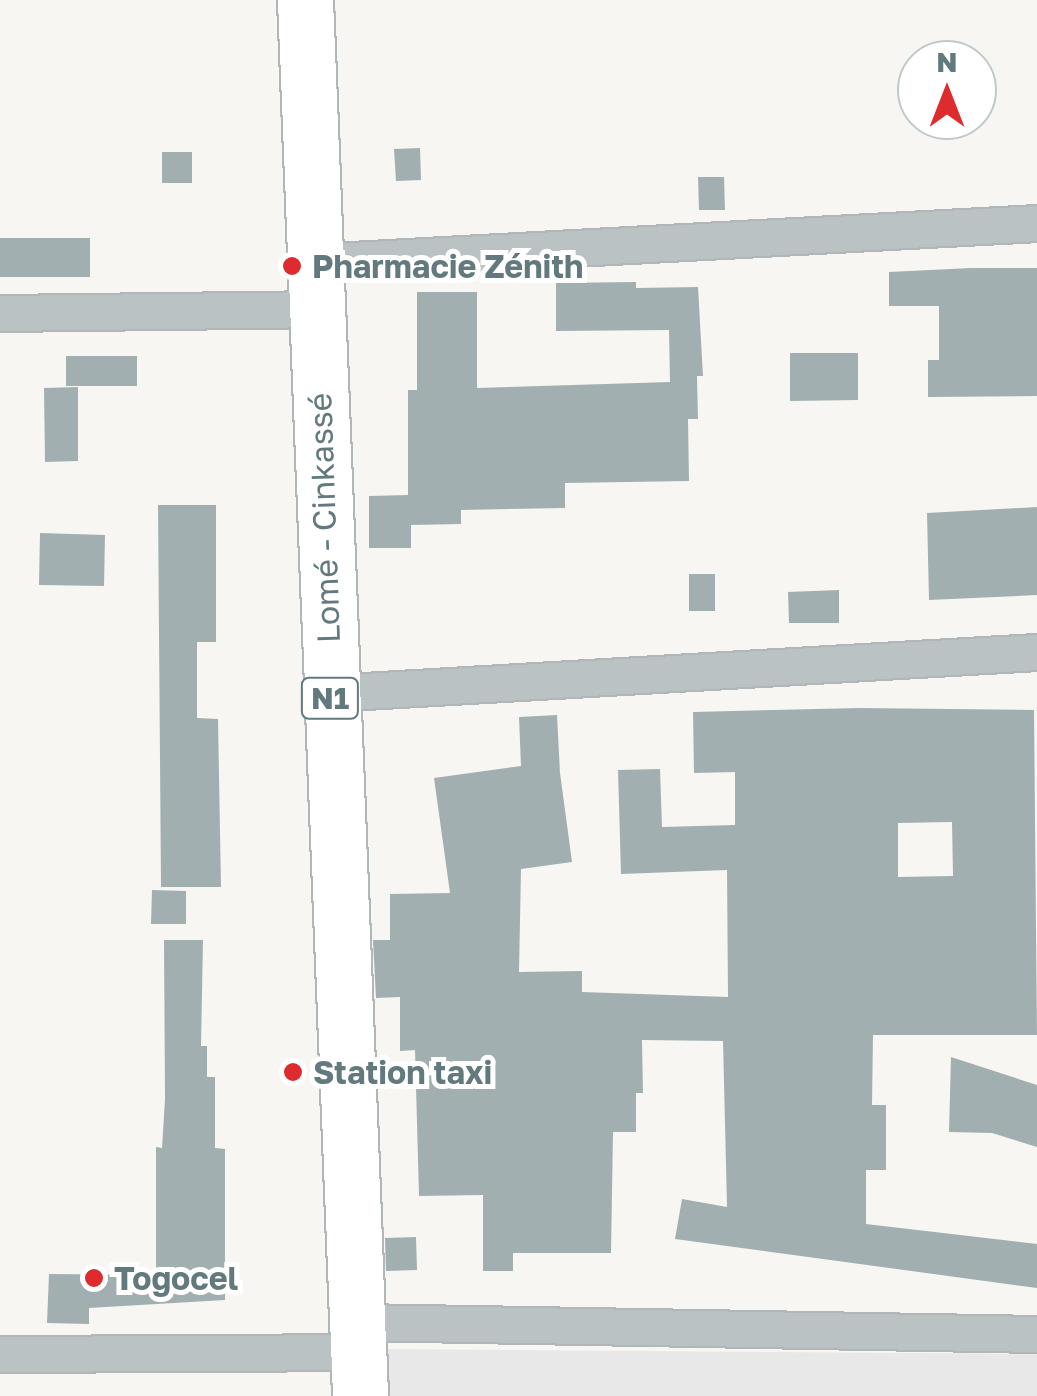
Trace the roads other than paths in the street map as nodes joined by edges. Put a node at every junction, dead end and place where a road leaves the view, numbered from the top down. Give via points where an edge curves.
1 (305, 0) edge
2 (1037, 223) edge
3 (316, 285) junction
4 (0, 314) edge
5 (1037, 652) edge
6 (330, 693) junction
7 (1037, 1334) edge
8 (0, 1354) edge
9 (359, 1357) edge

1 - 3 highway, Lomé - Cinkassé / N1
2 - 3 street
3 - 4 street
3 - 6 highway, Lomé - Cinkassé / N1
5 - 6 street
6 - 9 highway, Lomé - Cinkassé / N1
7 - 9 street
8 - 9 street

